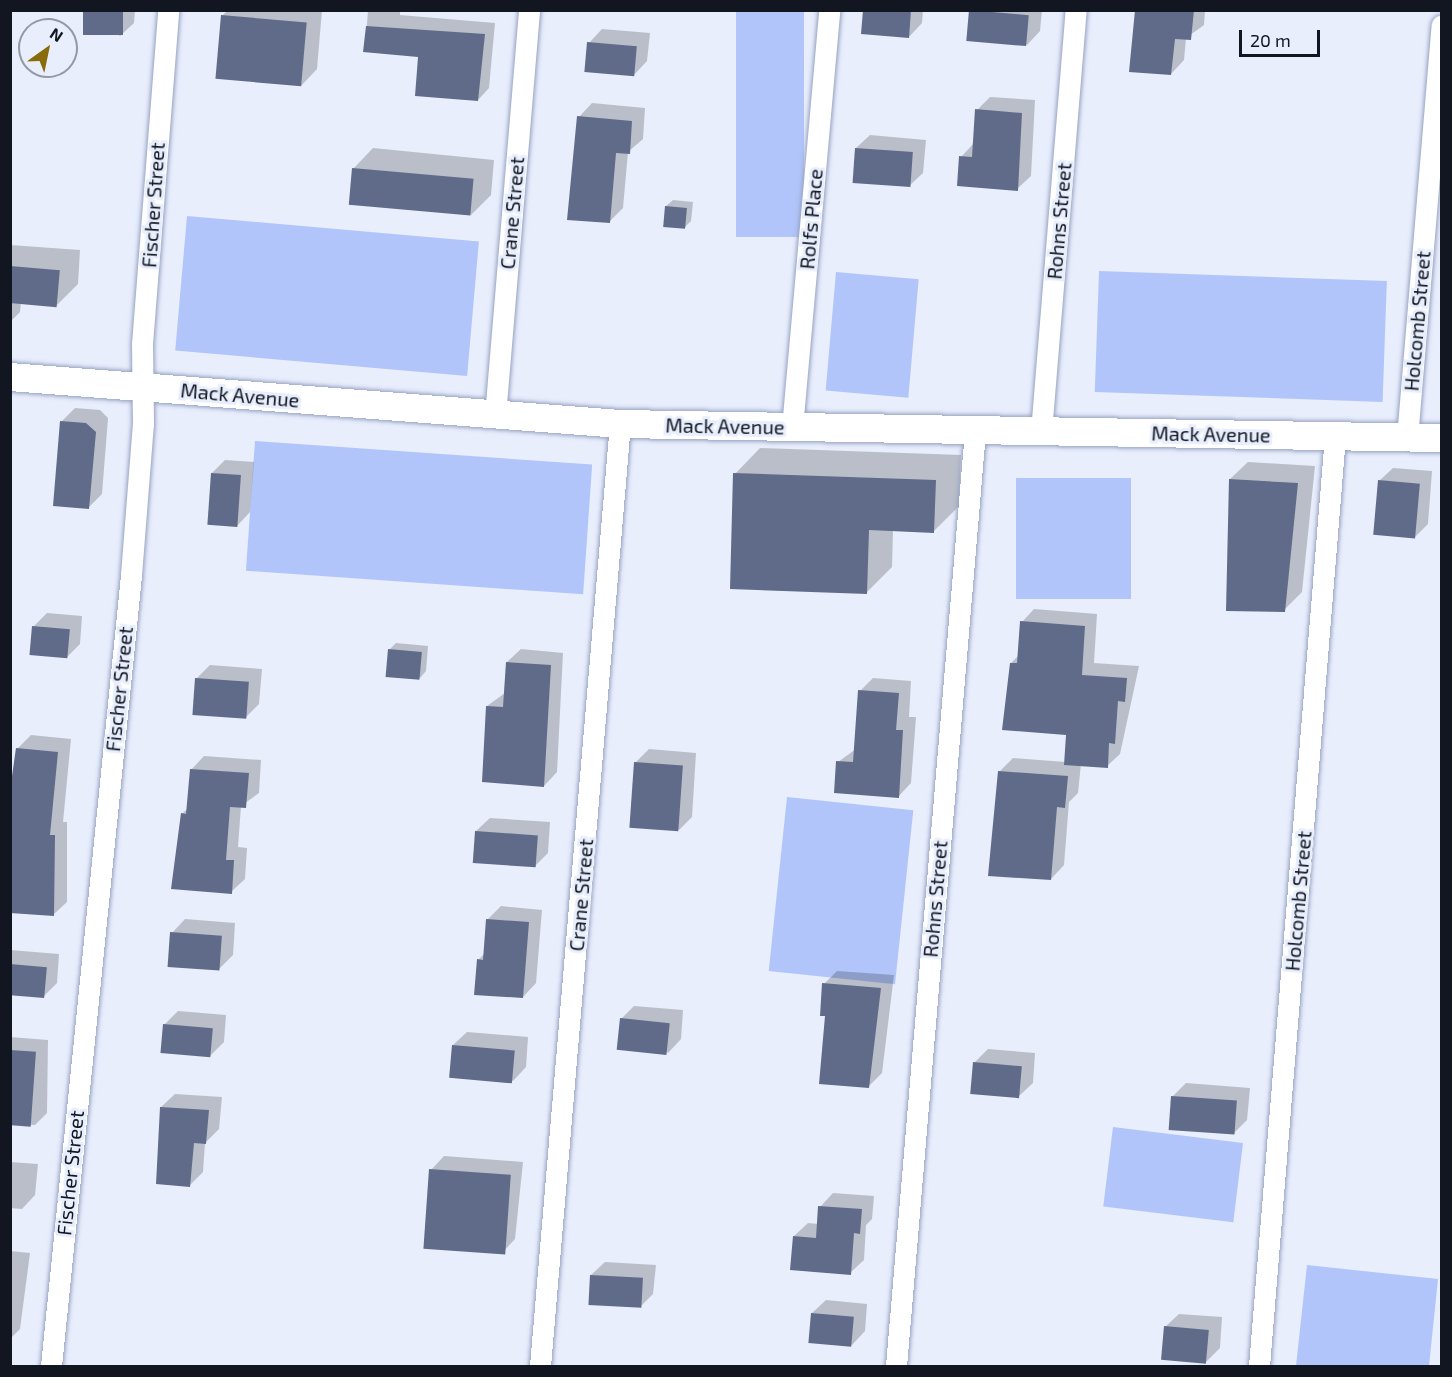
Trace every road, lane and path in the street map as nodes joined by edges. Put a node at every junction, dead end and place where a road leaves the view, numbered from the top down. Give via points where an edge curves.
1 (168, 10) edge
2 (530, 10) edge
3 (829, 10) edge
4 (1076, 10) edge
5 (1442, 25) edge
6 (10, 377) edge
7 (141, 387) junction
8 (495, 416) junction
9 (620, 424) junction
10 (792, 428) junction
11 (975, 431) junction
12 (1041, 432) junction
13 (1335, 436) junction
14 (1407, 438) junction
15 (1442, 438) edge
16 (51, 1366) edge
17 (540, 1366) edge
18 (896, 1366) edge
19 (1259, 1366) edge

1 - 7 street, Fischer Street
2 - 8 street, Crane Street
3 - 10 street, Rolfs Place
4 - 12 street, Rohns Street
5 - 14 street, Holcomb Street
6 - 7 main road, Mack Avenue
7 - 8 main road, Mack Avenue
7 - 16 street, Fischer Street via 131,575
8 - 9 main road, Mack Avenue
9 - 10 main road, Mack Avenue
9 - 17 street, Crane Street
10 - 11 main road, Mack Avenue
11 - 12 main road, Mack Avenue
11 - 18 street, Rohns Street
12 - 13 main road, Mack Avenue
13 - 14 main road, Mack Avenue
13 - 19 street, Holcomb Street
14 - 15 main road, Mack Avenue

